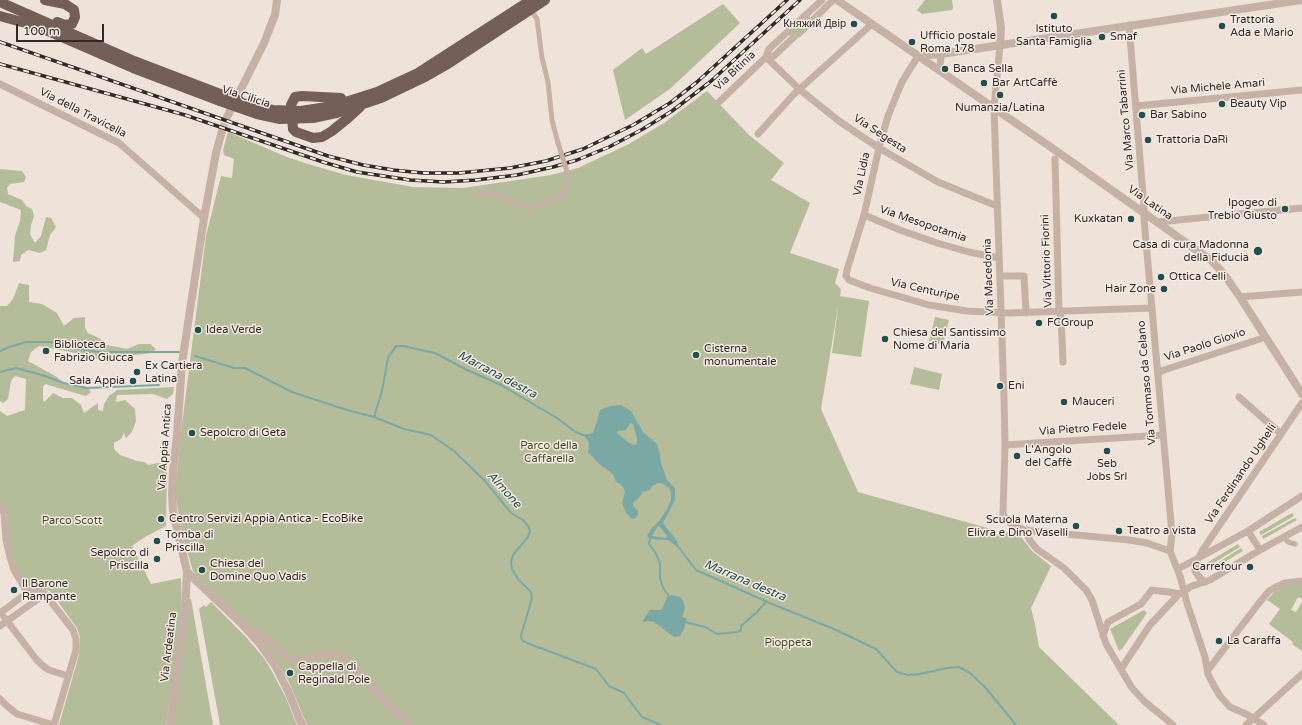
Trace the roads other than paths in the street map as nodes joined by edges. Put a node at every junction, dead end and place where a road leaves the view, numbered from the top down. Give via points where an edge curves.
1 (45, 0) edge
2 (277, 0) edge
3 (545, 0) edge
4 (822, 0) edge
5 (833, 0) edge
6 (837, 0) edge
7 (997, 0) edge
8 (1302, 0) edge
9 (0, 2) edge
10 (531, 5) edge
11 (0, 9) edge
12 (0, 16) edge
13 (804, 16) junction
14 (872, 24) junction
15 (1130, 25) junction
16 (42, 28) junction
17 (1000, 44) junction
18 (941, 54) junction
19 (918, 56) junction
20 (766, 57) junction
21 (942, 72) junction
22 (0, 84) edge
23 (799, 89) junction
24 (1302, 90) edge
25 (220, 98) junction
26 (719, 102) dead end
27 (344, 103) junction
28 (361, 105) junction
29 (1136, 106) junction
30 (994, 108) junction
31 (335, 110) junction
32 (227, 117) tunnel mouth
33 (222, 131) tunnel mouth
34 (758, 134) dead end
35 (879, 148) junction
36 (1054, 158) dead end
37 (477, 194) dead end
38 (997, 206) junction
39 (1302, 208) edge
40 (1144, 212) junction
41 (864, 215) junction
42 (204, 218) junction
43 (1158, 222) junction
44 (999, 258) junction
45 (1000, 276) junction
46 (847, 278) joint
47 (1302, 292) edge
48 (1240, 297) junction
49 (1152, 308) junction
50 (1059, 312) junction
51 (1002, 313) junction
52 (1026, 313) junction
53 (1260, 339) dead end
54 (1063, 362) dead end
55 (1158, 373) junction
56 (1302, 394) edge
57 (1239, 397) dead end
58 (1302, 403) edge
59 (1281, 434) junction
60 (1163, 435) junction
61 (1005, 445) junction
62 (1302, 496) edge
63 (0, 506) edge
64 (1302, 527) edge
65 (1024, 530) junction
66 (1248, 531) junction
67 (1284, 537) junction
68 (1295, 544) dead end
69 (1260, 550) junction
70 (1170, 551) junction
71 (1197, 559) junction
72 (1178, 569) junction
73 (187, 572) junction
74 (1302, 581) edge
75 (1205, 582) junction
76 (27, 592) junction
77 (1181, 592) junction
78 (45, 594) junction
79 (0, 612) edge
80 (7, 621) junction
81 (240, 622) junction
82 (0, 626) edge
83 (1103, 637) junction
84 (1121, 669) junction
85 (1208, 670) junction
86 (1302, 674) edge
87 (68, 676) junction
88 (0, 699) edge
89 (1252, 718) junction
90 (54, 725) edge
91 (170, 725) edge
92 (302, 725) edge
93 (409, 725) edge
94 (1173, 725) edge
95 (1246, 725) edge
96 (1264, 725) edge

1 - 9 main road via 72,8 75,15 73,22 70,25 62,24
2 - 32 street via 275,15 264,43
3 - 10 main road, Via Cilicia
4 - 13 street, Via Bitinia
5 - 13 street via 810,23
6 - 14 street
7 - 17 street
8 - 15 street
9 - 25 main road, Via Cilicia
10 - 27 main road, Via Cilicia via 418,73 377,92
10 - 28 main road, Via Cilicia via 440,68 414,83
10 - 37 street, bridge via 537,19 552,120 568,182 564,193 556,199 529,209 490,192
11 - 16 main road, Via Cilicia
12 - 16 main road
13 - 20 street, Via Bitinia via 789,30 795,36 774,56
14 - 19 street
14 - 23 street
15 - 17 street
15 - 29 street, Via Marco Tabarrini
16 - 25 main road, Via Cilicia via 139,71
17 - 18 street
17 - 30 street, Via Macedonia
18 - 19 street
18 - 21 street
19 - 21 street, Via Latina
19 - 35 street, Via Lidia via 894,101
20 - 23 street, Via Segesta
20 - 26 street, Via Bitinia
21 - 30 street, Via Latina
22 - 42 street, Via della Travicella via 119,142
23 - 34 street
23 - 35 street, Via Segesta
24 - 29 street, Via Michele Amari
25 - 31 main road, Via Cilicia, bridge via 257,114 280,119 313,118
27 - 28 main road via 340,98 295,97 291,105 292,128 304,135 319,138 332,131
27 - 31 main road, Via Cilicia
28 - 31 main road, Via Cilicia
29 - 40 street, Via Marco Tabarrini
30 - 38 street, Via Macedonia
30 - 40 street, Via Latina
33 - 42 street, Via Appia Antica
35 - 38 street, Via Segesta via 938,182
35 - 41 street, Via Lidia
36 - 50 street, Via Vittorio Fiorini
38 - 44 street, Via Macedonia
39 - 43 street
40 - 43 street, Via Latina
40 - 49 street, Via Tommaso da Celano
41 - 44 street, Via Mesopotamia via 938,243
41 - 46 street, Via Lidia via 847,270
42 - 73 street, Via Appia Antica via 182,363 173,472 173,510
43 - 48 street, Via Latina via 1215,264
44 - 45 street, Via Macedonia
45 - 51 street, Via Macedonia
45 - 52 street via 1024,276
46 - 51 street, Via Centuripe via 864,286 929,305
47 - 48 street
48 - 56 street, Via Latina
49 - 50 street, Via Centuripe
49 - 55 street, Via Tommaso da Celano
50 - 52 street, Via Centuripe
50 - 54 street, Via Vittorio Fiorini
51 - 52 street, Via Centuripe
51 - 61 street, Via Macedonia
53 - 55 street, Via Paolo Giovio
55 - 60 street, Via Tommaso da Celano
57 - 59 street
58 - 59 street, Via Ferdinando Ughelli
59 - 71 street, Via Ferdinando Ughelli
60 - 61 street, Via Pietro Fedele
60 - 70 street, Via Tommaso da Celano via 1172,534
61 - 65 street, Via Macedonia via 1003,516
62 - 66 street
63 - 76 street via 4,513 6,540 14,570
64 - 67 street
65 - 70 street via 1129,540
65 - 83 street via 1036,548 1070,574 1088,593
66 - 69 street
66 - 71 street
67 - 68 street via 1288,542
67 - 69 street
69 - 75 street
70 - 72 street
71 - 72 street
71 - 75 street via 1195,571
72 - 77 street
73 - 81 street
73 - 91 street, Via Ardeatina
74 - 85 street via 1285,583 1270,591
75 - 77 street
76 - 78 street via 37,588
76 - 79 street
77 - 83 street via 1152,590 1141,604 1108,622
77 - 84 street via 1150,625
77 - 85 street
78 - 80 street
78 - 87 street via 75,635 76,647
79 - 80 street
80 - 82 street
80 - 87 street via 43,666
81 - 92 street via 276,667
81 - 93 street via 268,639 295,661 325,654 343,657
83 - 84 street
84 - 94 street via 1139,697
85 - 89 street via 1212,684 1228,705
86 - 89 street
87 - 90 street
88 - 90 street via 17,714
89 - 95 street
89 - 96 street

